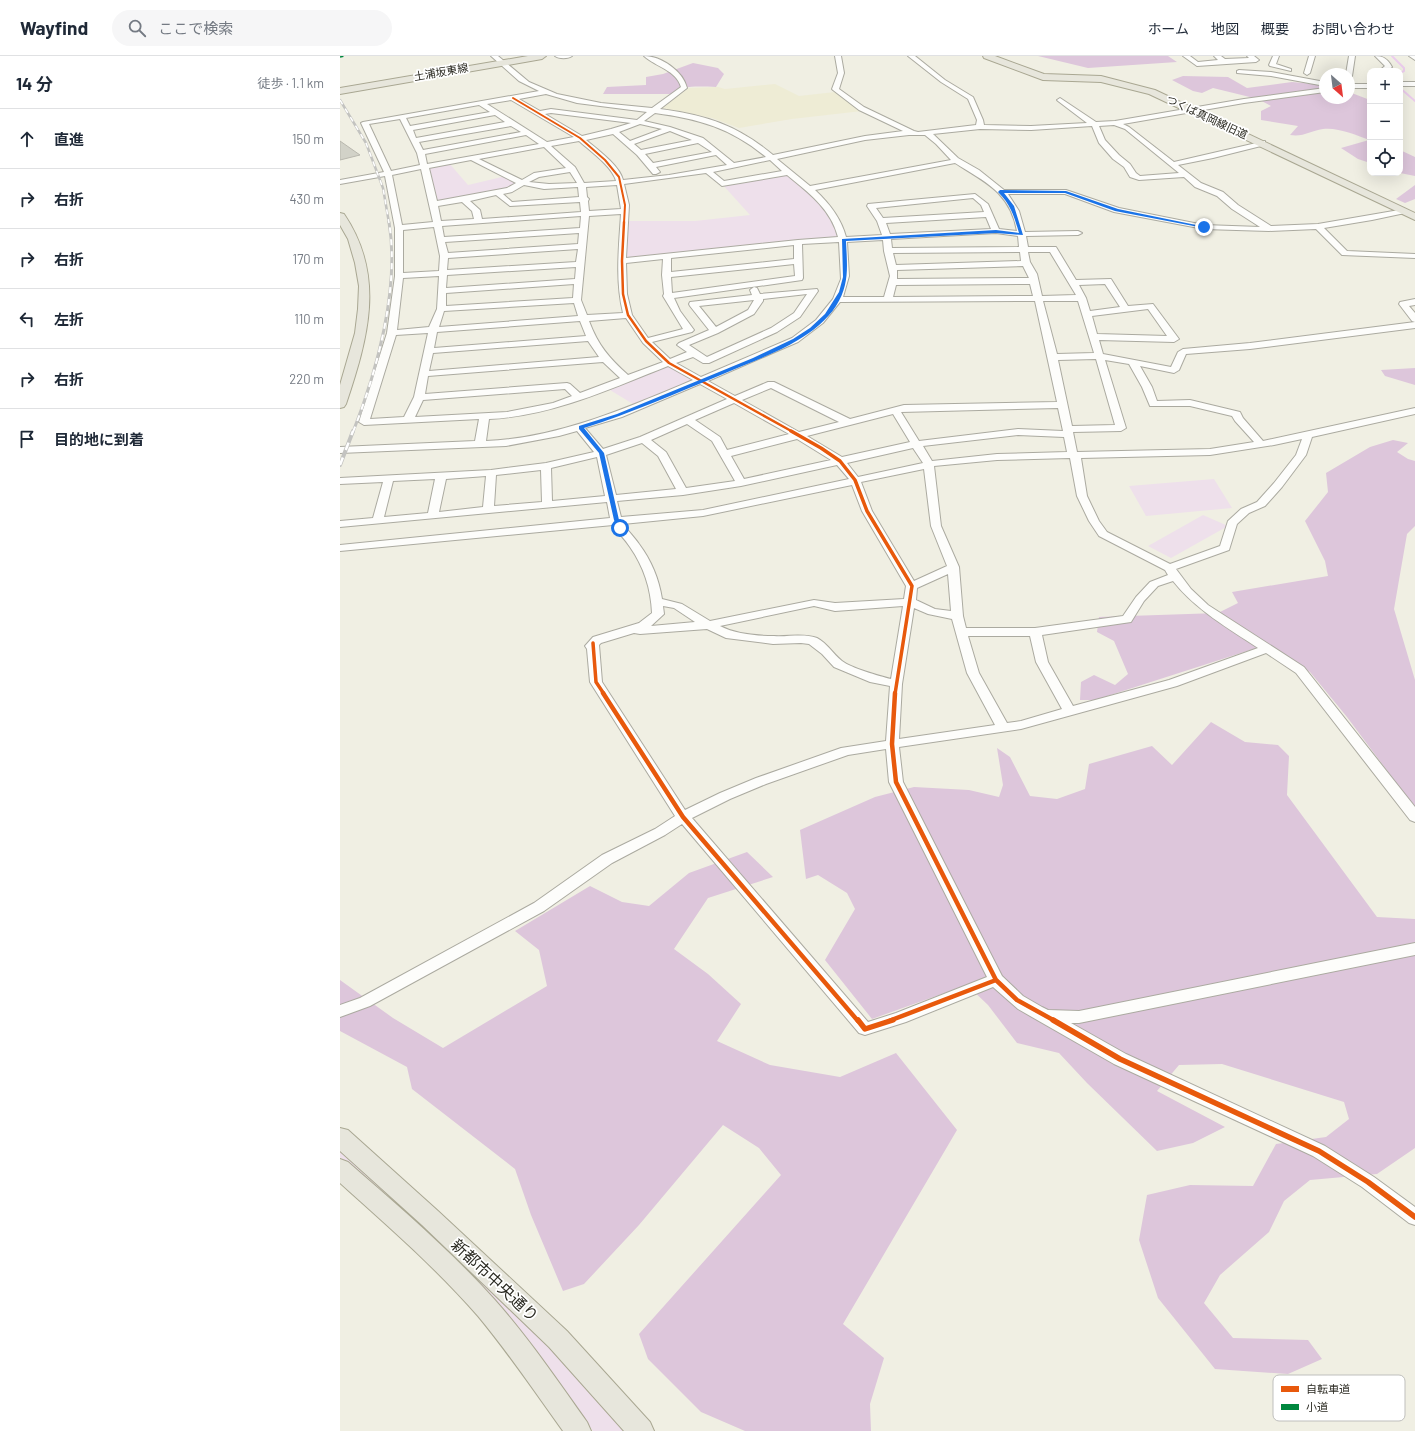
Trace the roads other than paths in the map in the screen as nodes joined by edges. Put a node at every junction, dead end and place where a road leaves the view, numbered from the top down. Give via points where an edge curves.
1 (523, 56) edge
2 (542, 56) edge
3 (558, 56) edge
4 (569, 56) edge
5 (647, 56) edge
6 (838, 56) edge
7 (911, 56) edge
8 (987, 56) edge
9 (1186, 56) edge
10 (1217, 56) edge
11 (1276, 56) edge
12 (1312, 56) edge
13 (1352, 56) edge
14 (1378, 56) edge
15 (1412, 56) edge
16 (1253, 58) edge
17 (1415, 58) edge
18 (498, 59) edge
19 (1224, 61) junction
20 (1351, 68) edge
21 (1387, 68) edge
22 (1307, 73) junction
23 (1319, 75) edge
24 (1319, 83) edge
25 (1403, 84) edge
26 (1415, 84) edge
27 (1355, 86) edge
28 (1367, 86) edge
29 (340, 88) edge
30 (340, 91) edge
31 (1319, 91) edge
32 (548, 92) junction
33 (513, 98) junction
34 (1060, 100) dead end
35 (480, 103) junction
36 (654, 110) junction
37 (1192, 110) junction
38 (496, 113) junction
39 (540, 113) junction
40 (402, 117) junction
41 (513, 123) junction
42 (637, 123) junction
43 (1115, 123) junction
44 (1094, 124) junction
45 (980, 127) junction
46 (408, 129) junction
47 (669, 129) junction
48 (614, 131) junction
49 (528, 133) junction
50 (912, 133) junction
51 (926, 133) junction
52 (580, 138) junction
53 (415, 140) junction
54 (700, 140) junction
55 (1262, 143) junction
56 (629, 144) junction
57 (546, 145) junction
58 (421, 153) junction
59 (640, 153) junction
60 (717, 153) junction
61 (472, 158) junction
62 (771, 158) junction
63 (956, 161) junction
64 (1173, 164) junction
65 (732, 165) junction
66 (651, 166) junction
67 (424, 167) junction
68 (572, 169) junction
69 (707, 170) junction
70 (788, 172) junction
71 (388, 173) junction
72 (1185, 175) junction
73 (662, 177) junction
74 (340, 182) edge
75 (522, 183) junction
76 (621, 183) junction
77 (582, 185) junction
78 (809, 189) junction
79 (497, 192) junction
80 (1000, 192) junction
81 (463, 199) junction
82 (585, 199) junction
83 (434, 204) junction
84 (625, 211) junction
85 (1402, 211) junction
86 (585, 214) junction
87 (988, 214) junction
88 (340, 216) edge
89 (1415, 217) edge
90 (478, 221) junction
91 (880, 221) junction
92 (438, 224) junction
93 (1318, 226) junction
94 (399, 228) junction
95 (1269, 229) junction
96 (584, 230) junction
97 (996, 232) junction
98 (1078, 233) dead end
99 (1022, 234) junction
100 (340, 236) edge
101 (887, 237) junction
102 (441, 240) junction
103 (844, 240) junction
104 (798, 242) junction
105 (581, 246) junction
106 (1024, 249) junction
107 (960, 250) junction
108 (888, 251) junction
109 (444, 256) junction
110 (667, 256) junction
111 (1415, 256) edge
112 (622, 261) junction
113 (799, 261) junction
114 (1026, 263) junction
115 (580, 264) junction
116 (963, 266) junction
117 (892, 268) junction
118 (443, 273) junction
119 (666, 275) junction
120 (400, 276) junction
121 (579, 281) junction
122 (1034, 281) junction
123 (893, 282) junction
124 (1074, 283) junction
125 (752, 285) junction
126 (443, 291) junction
127 (667, 296) junction
128 (757, 297) junction
129 (1082, 298) junction
130 (837, 299) junction
131 (1039, 299) junction
132 (577, 300) junction
133 (888, 300) junction
134 (1415, 302) edge
135 (1126, 309) junction
136 (440, 310) junction
137 (1086, 314) junction
138 (628, 315) junction
139 (584, 318) junction
140 (1415, 319) edge
141 (1415, 325) edge
142 (433, 330) junction
143 (715, 331) junction
144 (392, 333) junction
145 (1093, 337) junction
146 (591, 338) junction
147 (646, 341) junction
148 (428, 351) junction
149 (694, 353) junction
150 (1099, 356) junction
151 (1053, 357) junction
152 (605, 359) junction
153 (669, 363) junction
154 (1133, 363) junction
155 (340, 372) edge
156 (423, 374) junction
157 (626, 379) junction
158 (702, 381) junction
159 (419, 397) junction
160 (579, 397) junction
161 (734, 400) junction
162 (340, 404) edge
163 (1063, 404) junction
164 (895, 410) junction
165 (1415, 410) edge
166 (484, 417) junction
167 (408, 420) junction
168 (688, 420) junction
169 (848, 422) junction
170 (580, 428) junction
171 (1068, 431) junction
172 (799, 435) junction
173 (1308, 435) junction
174 (644, 439) junction
175 (480, 444) junction
176 (916, 444) junction
177 (1261, 444) junction
178 (340, 450) edge
179 (601, 453) junction
180 (725, 454) junction
181 (1074, 456) junction
182 (840, 461) junction
183 (928, 463) junction
184 (546, 466) junction
185 (491, 473) junction
186 (442, 475) junction
187 (389, 478) junction
188 (855, 480) junction
189 (340, 481) edge
190 (741, 483) junction
191 (683, 492) junction
192 (611, 498) junction
193 (547, 505) junction
194 (488, 510) junction
195 (433, 515) junction
196 (616, 520) junction
197 (378, 521) junction
198 (340, 524) edge
199 (340, 548) edge
200 (953, 567) junction
201 (1172, 572) junction
202 (912, 586) junction
203 (658, 601) junction
204 (911, 602) junction
205 (957, 616) junction
206 (708, 625) junction
207 (634, 629) junction
208 (962, 632) junction
209 (1035, 632) junction
210 (1267, 649) junction
211 (896, 684) junction
212 (1069, 710) junction
213 (1003, 728) junction
214 (892, 744) junction
215 (683, 817) junction
216 (1415, 817) edge
217 (1415, 949) edge
218 (996, 980) junction
219 (340, 1011) edge
220 (1044, 1016) junction
221 (340, 1137) edge
222 (340, 1169) edge
223 (1415, 1217) edge
224 (578, 1431) edge
225 (642, 1431) edge

1 - 18 main road, 土浦坂東線
2 - 18 main road, 土浦坂東線
3 - 4 street
5 - 36 street via 676,74 684,84 681,91
6 - 50 street via 841,73 835,89 850,102
7 - 45 street via 937,78 971,98 980,120
8 - 37 main road, つくば真岡線旧道 via 1043,77 1094,78 1142,89
9 - 19 street via 1198,64
10 - 19 street
11 - 22 street via 1272,65 1280,69
12 - 22 street
13 - 20 street
14 - 21 street via 1387,63
15 - 17 street
16 - 19 street
16 - 24 street via 1259,62 1244,66 1239,72 1271,74
18 - 29 main road, 土浦坂東線
18 - 30 main road, 土浦坂東線
18 - 32 street via 528,83
22 - 23 street
25 - 26 street
27 - 28 street
31 - 37 street
32 - 33 street
32 - 36 street via 584,101
33 - 35 street
33 - 39 street
34 - 44 street
35 - 38 street
35 - 40 street
36 - 42 street
36 - 62 street via 679,113 722,125 742,135
37 - 43 street
37 - 55 main road, つくば真岡線旧道
38 - 41 street
38 - 46 street
39 - 42 street via 551,111
39 - 52 street
40 - 46 street
40 - 71 street via 365,123
41 - 49 street
41 - 53 street
42 - 47 street
42 - 48 street
43 - 44 street
43 - 64 street via 1127,128
44 - 45 street via 1031,128
44 - 72 street via 1102,141 1133,175 1139,178
45 - 51 street
46 - 53 street
47 - 54 street
47 - 56 street
48 - 52 street
48 - 56 street
49 - 57 street
49 - 58 street
50 - 51 street
50 - 62 street via 842,142
51 - 63 street via 941,144
52 - 57 street
52 - 76 street via 604,160
53 - 58 street
54 - 59 street
54 - 60 street
55 - 64 street
55 - 85 main road, つくば真岡線旧道
56 - 59 street
57 - 61 street
57 - 68 street
58 - 67 street
59 - 66 street
60 - 65 street
60 - 66 street
61 - 67 street
61 - 75 street
62 - 65 street
62 - 70 street
63 - 78 street
63 - 80 street via 978,172
64 - 72 street
65 - 69 street
66 - 73 street
67 - 71 street
67 - 83 street
68 - 75 street via 537,175
68 - 77 street
69 - 70 street via 722,184
69 - 73 street
70 - 78 street
71 - 74 street
71 - 94 street
72 - 95 street via 1198,185 1220,194
73 - 76 street
75 - 77 street via 539,186
75 - 79 street via 509,190
76 - 77 street
76 - 84 street
77 - 82 street
78 - 103 street via 832,212
79 - 81 street
79 - 82 street via 510,204
80 - 95 street via 1066,192 1117,210 1147,216 1214,228
80 - 99 street via 1012,206
81 - 83 street
81 - 90 street via 476,210
82 - 86 street
83 - 92 street
84 - 86 street
84 - 112 street
85 - 89 main road, つくば真岡線旧道
85 - 93 street
86 - 90 street
86 - 96 street
87 - 91 street
87 - 91 street via 984,204 974,196 871,206
87 - 97 street
88 - 162 main road via 356,248 364,278 365,300 363,324
90 - 92 street
91 - 101 street
92 - 94 street
92 - 102 street
93 - 95 street
93 - 111 street via 1345,253
94 - 120 street
96 - 102 street
96 - 105 street
97 - 99 street
97 - 101 street
98 - 99 street
99 - 106 street
100 - 155 main road via 350,264 356,301 354,324
101 - 103 street
101 - 108 street
102 - 109 street
103 - 104 street
103 - 130 street via 845,277
104 - 110 street
104 - 113 street
105 - 109 street
105 - 115 street
106 - 107 street
106 - 114 street
106 - 124 street via 1053,249
107 - 108 street
107 - 116 street
108 - 117 street
109 - 118 street
110 - 112 street
110 - 119 street
112 - 138 street via 623,294
113 - 119 street
113 - 125 street via 799,278
114 - 116 street
114 - 122 street
115 - 118 street
115 - 121 street
116 - 117 street
117 - 123 street
118 - 120 street
118 - 126 street
119 - 127 street
120 - 144 street
121 - 126 street
121 - 132 street
122 - 123 street
122 - 131 street
123 - 133 street
124 - 129 street
124 - 135 street via 1108,281
125 - 127 street
125 - 128 street
126 - 136 street
127 - 147 street via 674,312 689,330
128 - 143 street via 759,301 751,312
128 - 143 street via 693,304
128 - 149 street via 814,291 797,315 774,330 706,361
129 - 131 street
129 - 137 street
130 - 133 street
130 - 158 street via 826,315 795,340
131 - 133 street
131 - 151 street
132 - 136 street
132 - 139 street
134 - 140 street via 1403,304
135 - 137 street
135 - 145 street via 1150,306 1174,339
136 - 142 street
137 - 145 street
138 - 139 street
138 - 147 street
139 - 142 street
139 - 146 street
141 - 154 street via 1183,352 1174,370
142 - 144 street
142 - 148 street
143 - 149 street via 682,345
144 - 167 street via 364,422
145 - 150 street
146 - 148 street
146 - 152 street
147 - 153 street
148 - 156 street
149 - 153 street
150 - 151 street
150 - 154 street
150 - 171 street via 1121,428
151 - 163 street
152 - 156 street
152 - 157 street
153 - 157 street
153 - 158 street
154 - 177 street via 1147,387 1153,404 1190,403 1237,414 1238,419
156 - 159 street
157 - 160 street
158 - 161 street
158 - 170 street
159 - 160 street via 567,386
159 - 167 street
160 - 166 street via 555,405
161 - 168 street
161 - 169 street via 771,384
161 - 172 street
163 - 164 street
163 - 171 street
164 - 169 street
164 - 176 street
165 - 173 street
166 - 167 street
166 - 175 street
168 - 174 street
168 - 180 street via 716,439
169 - 172 street
170 - 175 street via 506,443
170 - 179 street
171 - 176 street via 1018,432
171 - 181 street
172 - 180 street
172 - 182 street
173 - 177 street
173 - 201 street via 1301,455 1278,485 1261,504 1245,511 1232,523 1225,548
174 - 179 street
174 - 191 street via 662,454
175 - 178 street
176 - 182 street
176 - 183 street
177 - 181 street via 1197,452
179 - 184 street
179 - 192 street
180 - 190 street
181 - 183 street via 997,457
181 - 201 street via 1082,496 1094,521 1104,534
182 - 188 street
182 - 190 street
183 - 188 street
183 - 200 street via 936,526
184 - 185 street
184 - 193 street
185 - 186 street
185 - 194 street
186 - 187 street
186 - 195 street
187 - 189 street
187 - 197 street
188 - 196 street via 709,512
188 - 202 street via 866,511
190 - 191 street
191 - 192 street
192 - 193 street
192 - 196 street
193 - 194 street
194 - 195 street
195 - 197 street
196 - 199 street
196 - 203 street via 648,567
197 - 198 street
200 - 202 street
200 - 205 street
201 - 209 street via 1154,584 1127,619
201 - 210 street via 1204,607
202 - 204 street
203 - 206 street via 678,606
203 - 207 street via 658,614 643,626
204 - 205 street via 932,612
204 - 206 street via 835,607 814,603
204 - 211 street
205 - 208 street
206 - 207 street
206 - 211 street via 726,634 773,640 813,641 838,664 874,679
207 - 215 street via 592,644 596,682
208 - 209 street
208 - 213 street via 973,673
209 - 212 street via 1042,662
210 - 212 street via 1173,683
210 - 216 street via 1300,670
211 - 214 street
212 - 213 street
213 - 214 street
214 - 215 street via 846,751 725,796
214 - 218 street via 896,782
215 - 218 street via 864,1029 900,1018
215 - 219 street via 660,832 607,858 539,907 365,1002
217 - 220 street via 1079,1017
218 - 220 street via 1011,996
220 - 223 street via 1120,1059 1319,1151 1368,1182
221 - 225 main road, 新都市中央通り via 552,1334
222 - 224 main road, 新都市中央通り via 416,1236 486,1308 526,1358

